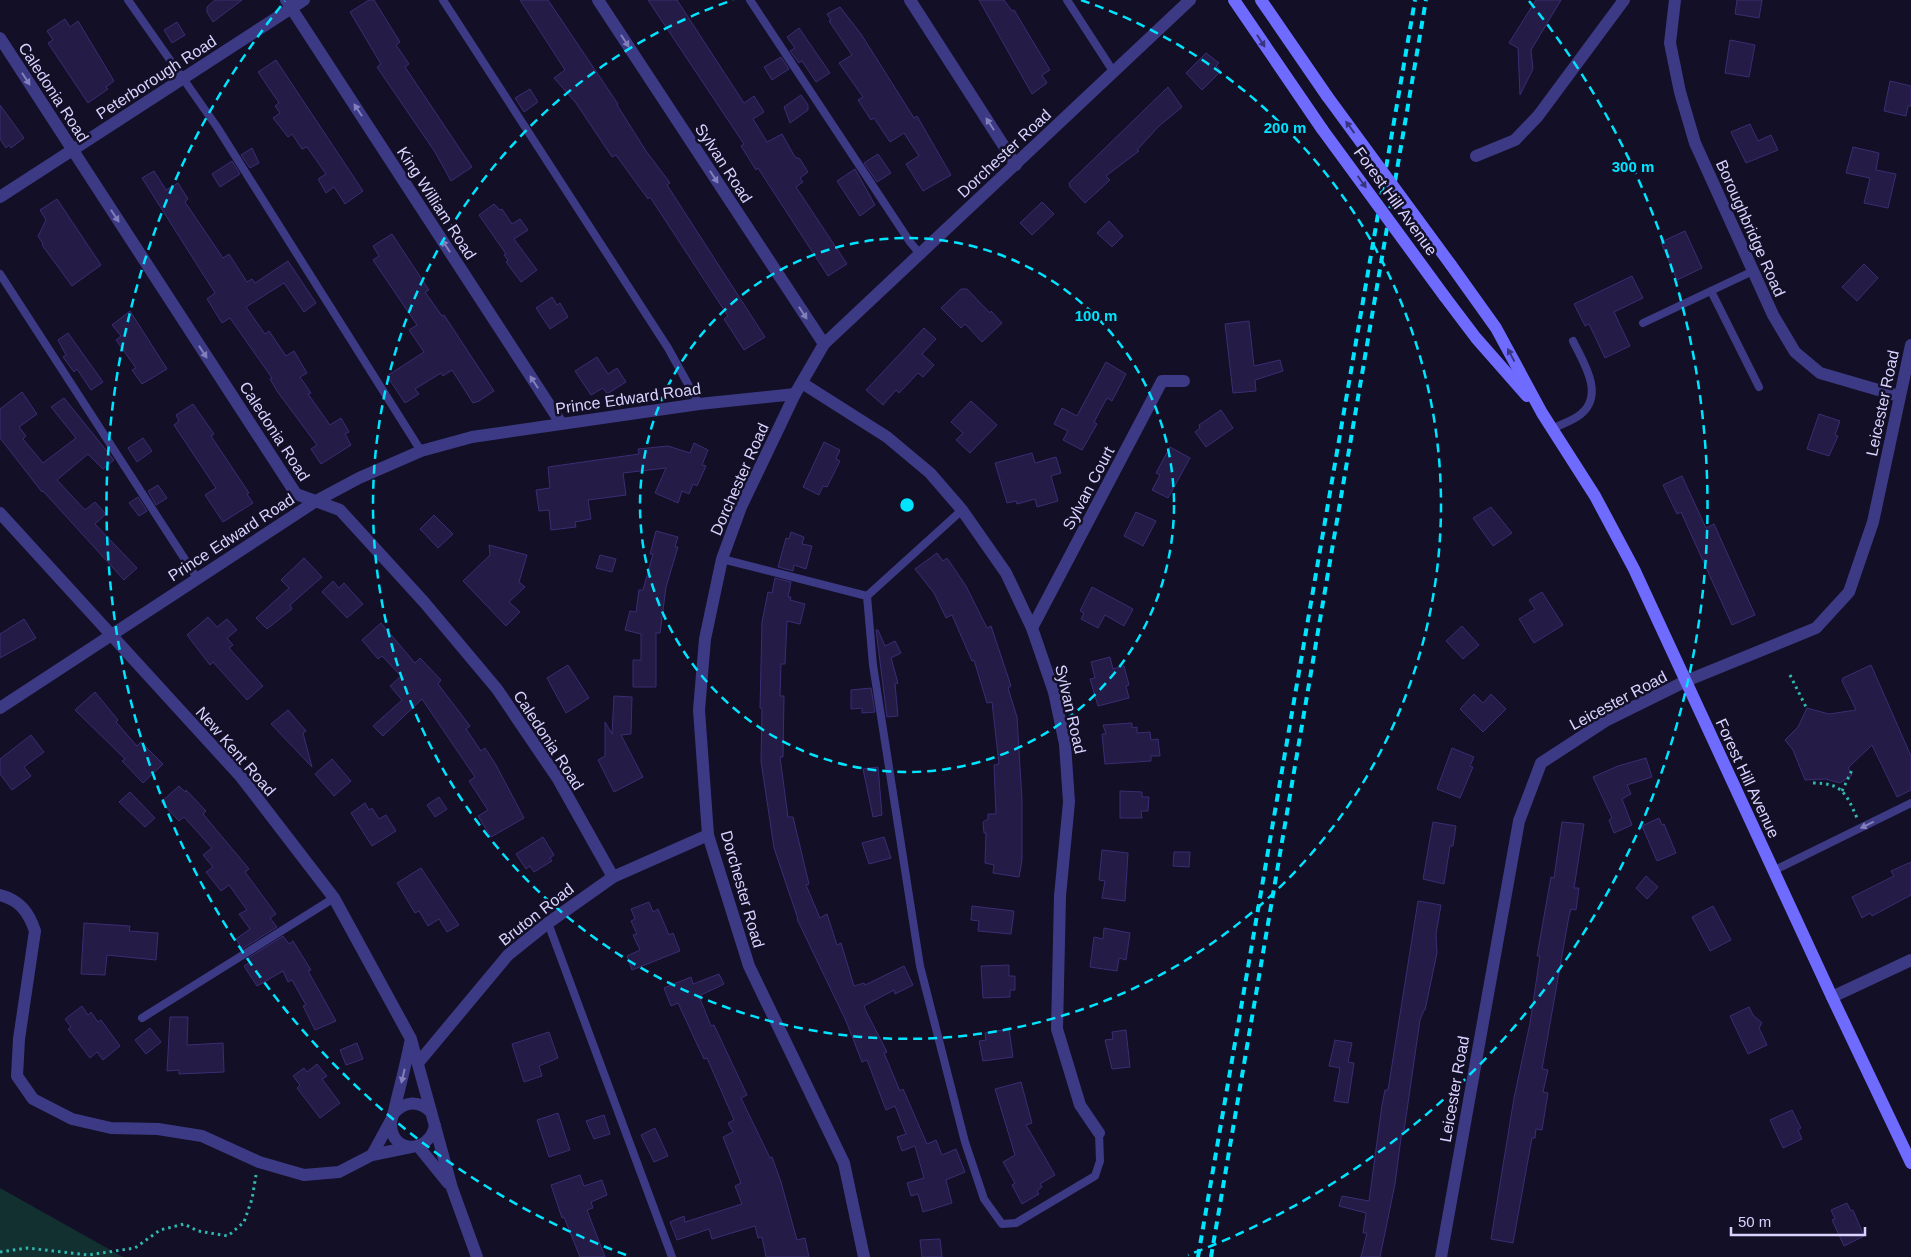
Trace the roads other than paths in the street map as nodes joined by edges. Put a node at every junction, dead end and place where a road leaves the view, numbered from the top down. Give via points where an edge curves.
1 (128, 0) edge
2 (304, 0) edge
3 (443, 0) edge
4 (598, 0) edge
5 (750, 0) edge
6 (910, 0) edge
7 (1066, 0) edge
8 (1190, 0) edge
9 (1234, 0) edge
10 (1261, 0) edge
11 (1624, 0) edge
12 (1675, 0) edge
13 (289, 4) edge
14 (0, 38) edge
15 (1113, 71) junction
16 (183, 80) junction
17 (72, 150) junction
18 (1476, 156) dead end
19 (1016, 165) junction
20 (0, 197) edge
21 (920, 254) junction
22 (1753, 271) junction
23 (0, 274) edge
24 (1711, 291) junction
25 (1642, 323) dead end
26 (1573, 341) dead end
27 (824, 344) junction
28 (1911, 345) edge
29 (1184, 381) dead end
30 (1759, 387) dead end
31 (798, 388) junction
32 (1899, 396) junction
33 (699, 404) junction
34 (1542, 413) junction
35 (561, 424) junction
36 (1552, 429) junction
37 (421, 451) junction
38 (316, 501) junction
39 (962, 510) junction
40 (0, 513) edge
41 (722, 559) junction
42 (197, 578) junction
43 (867, 596) junction
44 (1032, 628) junction
45 (110, 636) junction
46 (1686, 681) junction
47 (0, 708) edge
48 (1911, 803) edge
49 (708, 835) junction
50 (1773, 871) junction
51 (613, 877) junction
52 (0, 895) edge
53 (334, 898) junction
54 (548, 923) junction
55 (1911, 960) edge
56 (1832, 997) junction
57 (142, 1018) dead end
58 (411, 1038) junction
59 (418, 1063) junction
60 (431, 1112) junction
61 (392, 1117) junction
62 (435, 1126) junction
63 (1099, 1133) joint
64 (414, 1146) junction
65 (372, 1155) junction
66 (1911, 1163) edge
67 (452, 1188) junction
68 (476, 1257) edge
69 (672, 1257) edge
70 (864, 1257) edge
71 (1441, 1257) edge

1 - 16 lane
2 - 13 street, Peterborough Road
3 - 33 lane via 668,348
4 -> 27 street, Sylvan Road
5 - 21 lane
19 -> 6 street
7 - 15 lane
8 - 15 street, Dorchester Road
9 -> 34 main road, Forest Hill Avenue, bridge via 1322,129 1445,297 1476,338
34 -> 10 main road, Forest Hill Avenue, bridge via 1496,328
11 - 18 street via 1538,116 1515,140
12 - 22 street, Boroughbridge Road via 1670,43 1680,92 1695,143
13 - 16 street, Peterborough Road
35 -> 13 street, King William Road
14 -> 17 street, Caledonia Road
15 - 19 street, Dorchester Road
16 - 17 street, Peterborough Road
16 - 37 lane via 218,127
17 - 20 street, Peterborough Road
17 -> 38 street, Caledonia Road via 296,494
19 - 21 street, Dorchester Road
21 - 27 street, Dorchester Road
22 - 24 lane
22 - 32 street, Boroughbridge Road via 1795,352 1820,373
23 - 42 lane
24 - 25 lane
24 - 30 lane
26 - 36 lane via 1592,382 1591,397 1580,415
27 - 31 street, Dorchester Road
28 - 32 street, Leicester Road
29 - 44 street, Sylvan Court via 1162,381
31 - 33 street, Prince Edward Road
31 - 39 street, Sylvan Road via 887,437 930,473
31 - 41 street, Dorchester Road via 741,506
32 - 46 street, Leicester Road via 1872,522 1849,592 1816,628
33 - 35 street, Prince Edward Road
34 - 36 main road, Forest Hill Avenue
35 - 37 street, Prince Edward Road via 472,437
36 - 46 main road, Forest Hill Avenue via 1622,546
37 - 38 street, Prince Edward Road
38 - 42 street, Prince Edward Road
38 - 51 street, Caledonia Road via 340,510 424,602 496,689 558,779
39 - 43 lane
39 - 44 street, Sylvan Road via 1006,573
40 - 45 street, New Kent Road
41 - 43 lane
41 - 49 street, Dorchester Road via 705,639 699,710
42 - 45 street, Prince Edward Road
43 - 63 lane via 873,665 920,966 965,1142 984,1198 1002,1224 1016,1223 1095,1176 1100,1161
44 - 63 street, Sylvan Road via 1060,718 1070,802 1060,896 1057,1029 1080,1105
45 - 47 street, Prince Edward Road
45 - 53 street, New Kent Road via 241,777
46 - 50 main road, Forest Hill Avenue
46 - 71 street, Leicester Road via 1607,720 1541,763 1519,821
48 -> 50 lane
49 - 51 street, Bruton Road
49 - 70 street, Dorchester Road via 749,966 844,1163
50 - 56 main road, Forest Hill Avenue
51 - 54 street, Bruton Road
52 - 65 street via 20,904 30,916 35,931 19,1039 17,1076 33,1098 72,1119 111,1128 158,1129 202,1136 259,1162 304,1175 338,1172
53 - 57 lane
53 - 58 street, New Kent Road
54 - 59 street, Bruton Road via 508,955
54 - 69 lane
55 - 56 street
56 - 66 main road, Forest Hill Avenue
58 - 59 street, New Kent Road
58 -> 61 street
59 - 60 street, New Kent Road
60 - 61 street via 426,1107 405,1104
60 - 62 street, New Kent Road
61 - 64 street, New Kent Road via 393,1135 397,1141
61 - 65 street
62 - 64 street via 430,1139
62 - 67 street, New Kent Road
64 - 65 street
64 - 67 street, New Kent Road
67 - 68 street, New Kent Road

